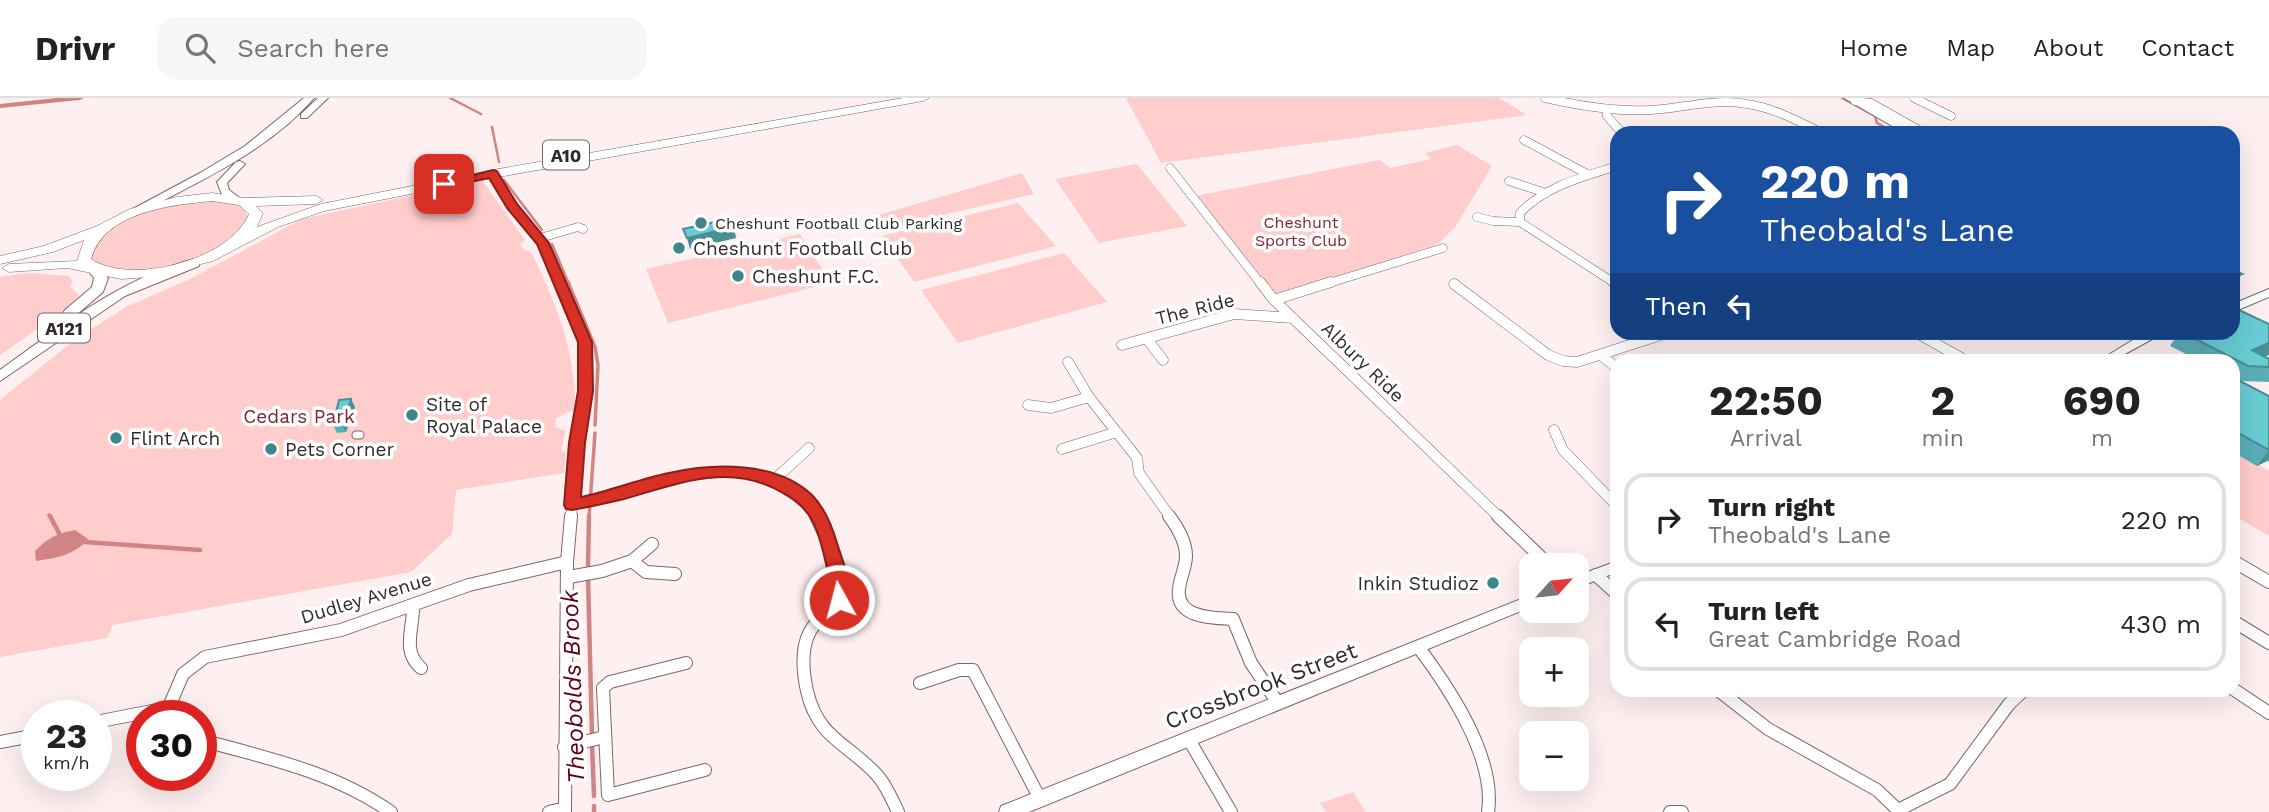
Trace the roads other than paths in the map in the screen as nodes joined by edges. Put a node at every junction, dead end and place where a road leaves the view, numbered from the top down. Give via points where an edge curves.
1 (309, 98) edge
2 (323, 98) edge
3 (887, 98) edge
4 (923, 98) edge
5 (1545, 98) edge
6 (1630, 98) edge
7 (1914, 98) edge
8 (1852, 100) edge
9 (1747, 101) edge
10 (1606, 109) junction
11 (1638, 110) junction
12 (1951, 116) dead end
13 (1616, 126) edge
14 (1809, 126) edge
15 (1898, 126) edge
16 (1912, 126) edge
17 (1524, 141) dead end
18 (1170, 168) dead end
19 (1610, 168) edge
20 (493, 174) junction
21 (1589, 176) junction
22 (1509, 181) dead end
23 (1546, 194) junction
24 (239, 201) junction
25 (1477, 217) dead end
26 (120, 218) junction
27 (1520, 222) junction
28 (101, 228) junction
29 (583, 229) dead end
30 (545, 237) junction
31 (231, 246) junction
32 (1443, 248) dead end
33 (0, 260) edge
34 (194, 262) junction
35 (91, 268) junction
36 (0, 270) edge
37 (1610, 280) edge
38 (1454, 284) dead end
39 (2267, 296) edge
40 (1274, 300) junction
41 (2240, 300) edge
42 (2250, 300) junction
43 (2240, 305) edge
44 (1293, 318) junction
45 (1147, 339) junction
46 (1646, 340) edge
47 (1929, 340) edge
48 (2143, 340) edge
49 (1122, 345) dead end
50 (1954, 354) edge
51 (2117, 354) edge
52 (1601, 355) junction
53 (1163, 359) dead end
54 (1068, 362) dead end
55 (1610, 362) edge
56 (0, 363) edge
57 (0, 377) edge
58 (1089, 397) junction
59 (1028, 405) dead end
60 (1554, 430) dead end
61 (1117, 432) junction
62 (809, 448) dead end
63 (1062, 449) dead end
64 (774, 480) junction
65 (1610, 499) edge
66 (572, 505) junction
67 (652, 544) dead end
68 (1537, 553) edge
69 (632, 561) junction
70 (567, 562) junction
71 (2240, 565) edge
72 (1610, 569) edge
73 (675, 574) dead end
74 (1596, 575) junction
75 (569, 577) junction
76 (1589, 578) edge
77 (2269, 582) edge
78 (1610, 588) edge
79 (413, 606) junction
80 (1519, 606) edge
81 (2240, 625) edge
82 (2269, 643) edge
83 (1419, 648) junction
84 (686, 663) dead end
85 (421, 668) dead end
86 (920, 683) dead end
87 (2240, 694) edge
88 (1726, 697) edge
89 (2016, 697) edge
90 (171, 700) edge
91 (1278, 703) junction
92 (2269, 713) edge
93 (21, 738) edge
94 (600, 738) junction
95 (1188, 738) junction
96 (0, 742) edge
97 (217, 745) edge
98 (564, 747) junction
99 (705, 770) dead end
100 (1040, 799) junction
101 (565, 810) edge
102 (1899, 811) edge
103 (391, 812) edge
104 (549, 812) edge
105 (898, 812) edge
106 (1008, 812) edge
107 (1231, 812) edge
108 (1488, 812) edge
109 (1670, 812) edge
110 (1682, 812) edge

1 - 26 main road via 213,172
2 - 24 main road via 226,175 221,188
3 - 24 highway, A10 via 300,202
4 - 20 highway, A10
5 - 10 street
6 - 11 street
7 - 12 street
8 - 15 main road
8 - 16 street via 1871,103
9 - 11 street
9 - 14 street
10 - 11 street
10 - 13 street
17 - 21 street
18 - 40 street, Albury Ride
19 - 21 street
20 - 30 street via 512,205
20 - 31 highway, A10 via 321,208 273,224
21 - 23 street
22 - 23 street
23 - 27 street via 1524,207
24 - 26 highway via 212,197 175,201
24 - 31 highway via 252,207 256,221
25 - 27 street
26 - 28 highway
27 - 37 street
28 - 33 highway via 48,249
28 - 35 highway via 83,249 83,260
29 - 30 street
30 - 66 street via 585,342 586,391
31 - 34 highway
32 - 40 street
34 - 35 highway via 136,274
34 - 57 main road, A121 via 109,300
35 - 36 highway via 67,264
35 - 56 main road, A121 via 101,278 99,289
38 - 52 street via 1552,358 1572,362
39 - 42 main road
40 - 44 street, Albury Ride
41 - 42 main road
42 - 43 main road
44 - 45 street, The Ride via 1234,314
44 - 68 street, Albury Ride
45 - 49 street, The Ride
45 - 53 street, The Ride
46 - 52 street
47 - 50 street
48 - 51 main road
52 - 55 street
54 - 58 street
58 - 59 street via 1051,408
58 - 61 street
60 - 65 street via 1563,450
61 - 63 street
61 - 91 street via 1180,531 1186,556 1180,600 1201,618 1233,619 1253,669
62 - 64 street
64 - 66 street via 738,472 699,472
64 - 105 street via 798,493 818,514 841,589 836,606 814,626 805,645 804,673 814,715 831,740 876,775
66 - 70 street
67 - 69 street
69 - 73 street via 646,572
69 - 75 street
70 - 75 street
70 - 79 street, Dudley Avenue via 469,585
71 - 77 street
72 - 74 main road
74 - 76 main road
74 - 78 street
75 - 98 street
79 - 85 street via 408,652
79 - 90 street, Dudley Avenue via 341,630 205,657 183,674
80 - 83 main road, Crossbrook Street
81 - 82 street
83 - 91 main road, Crossbrook Street
83 - 108 street via 1449,688 1475,745 1491,792
84 - 94 street via 610,682 603,688
86 - 100 street via 958,670 973,670
87 - 92 street
88 - 102 street via 1758,723 1877,790
89 - 102 street via 1950,784
91 - 95 main road, Crossbrook Street
93 - 96 street
94 - 98 street
94 - 99 street via 608,795
95 - 100 main road, Crossbrook Street
95 - 107 street
97 - 103 street via 331,777 364,792
98 - 101 street
100 - 106 main road, Crossbrook Street
101 - 104 street
109 - 110 street

